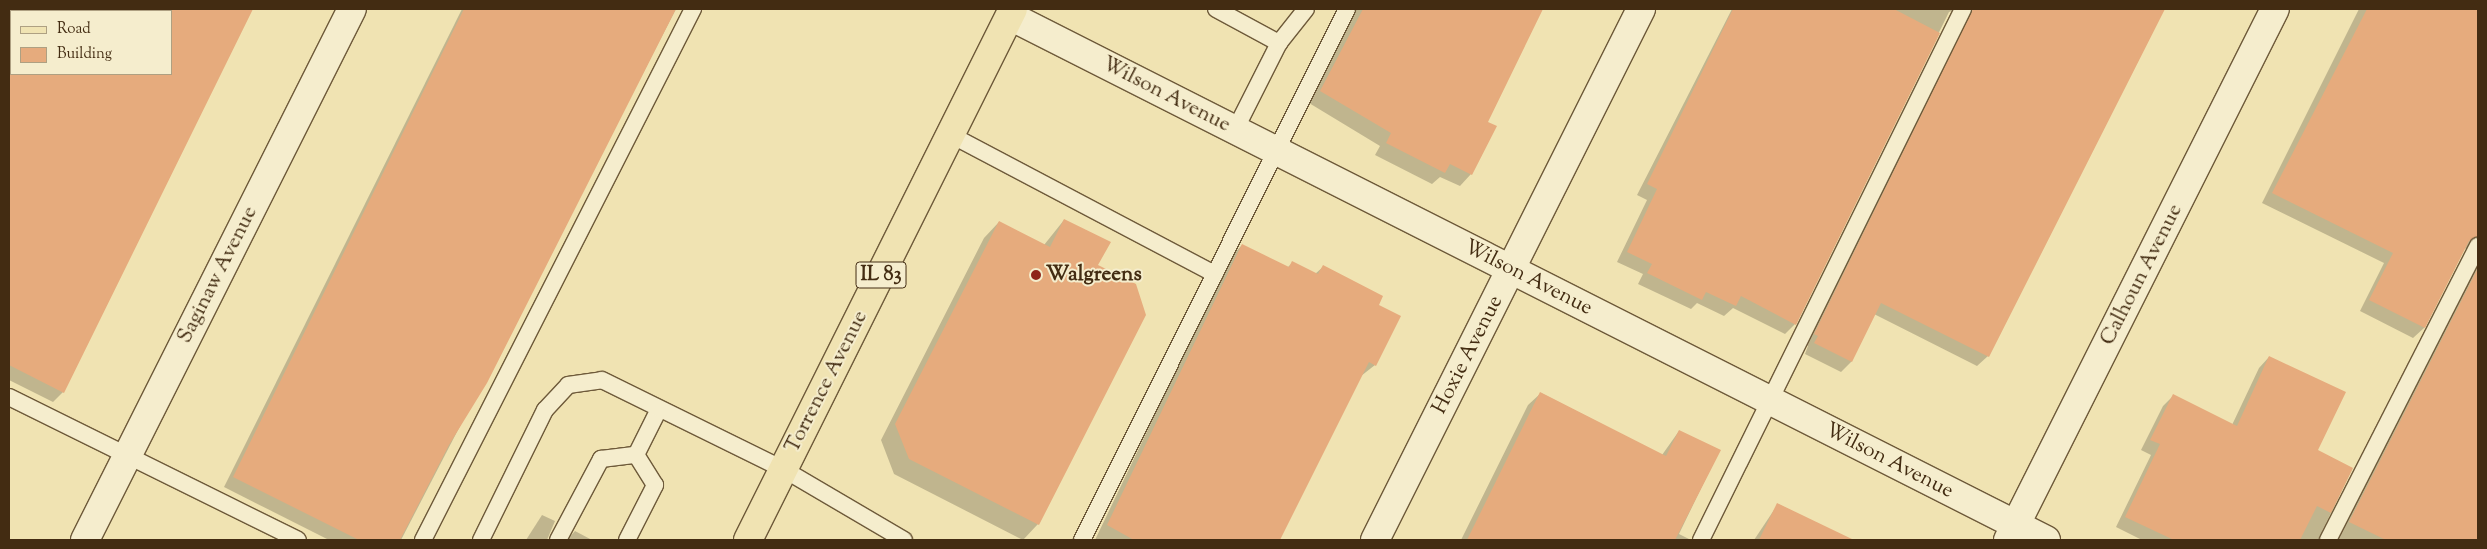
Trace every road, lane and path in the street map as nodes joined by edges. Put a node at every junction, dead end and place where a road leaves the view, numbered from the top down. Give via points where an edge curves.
1 (352, 9) edge
2 (693, 9) edge
3 (1216, 9) edge
4 (1306, 9) edge
5 (1347, 9) edge
6 (1641, 9) edge
7 (1963, 9) edge
8 (2275, 9) edge
9 (1011, 12) edge
10 (1279, 43) junction
11 (1235, 130) junction
12 (951, 135) junction
13 (1277, 151) junction
14 (2478, 246) edge
15 (1511, 269) junction
16 (1215, 274) junction
17 (9, 397) edge
18 (1770, 400) junction
19 (659, 409) junction
20 (636, 455) junction
21 (127, 456) junction
22 (783, 469) junction
23 (2012, 533) edge
24 (898, 539) edge
25 (84, 540) edge
26 (298, 540) edge
27 (423, 540) edge
28 (481, 540) edge
29 (558, 540) edge
30 (627, 540) edge
31 (748, 540) edge
32 (1082, 540) edge
33 (1375, 540) edge
34 (1701, 540) edge
35 (2046, 540) edge
36 (2328, 540) edge

1 - 21 street, Saginaw Avenue
2 - 27 lane
3 - 10 lane
4 - 10 lane
5 - 13 lane
6 - 15 street, Hoxie Avenue
7 - 18 lane
8 - 23 street, Calhoun Avenue
9 - 11 street, Wilson Avenue
9 - 12 main road, Torrence Avenue / IL 83
10 - 11 lane
11 - 13 street, Wilson Avenue
12 - 16 lane
12 - 22 main road, Torrence Avenue / IL 83
13 - 15 street, Wilson Avenue
13 - 16 lane
14 - 36 lane
15 - 18 street, Wilson Avenue
15 - 33 street, Hoxie Avenue
16 - 32 lane
17 - 21 lane
18 - 23 street, Wilson Avenue
18 - 34 lane
19 - 20 lane
19 - 22 lane
19 - 28 lane via 602,380 568,385 545,410
20 - 29 lane via 601,459
20 - 30 lane via 655,485
21 - 25 street, Saginaw Avenue
21 - 26 lane
22 - 24 lane
22 - 31 main road, Torrence Avenue / IL 83
23 - 35 street, Wilson Avenue

